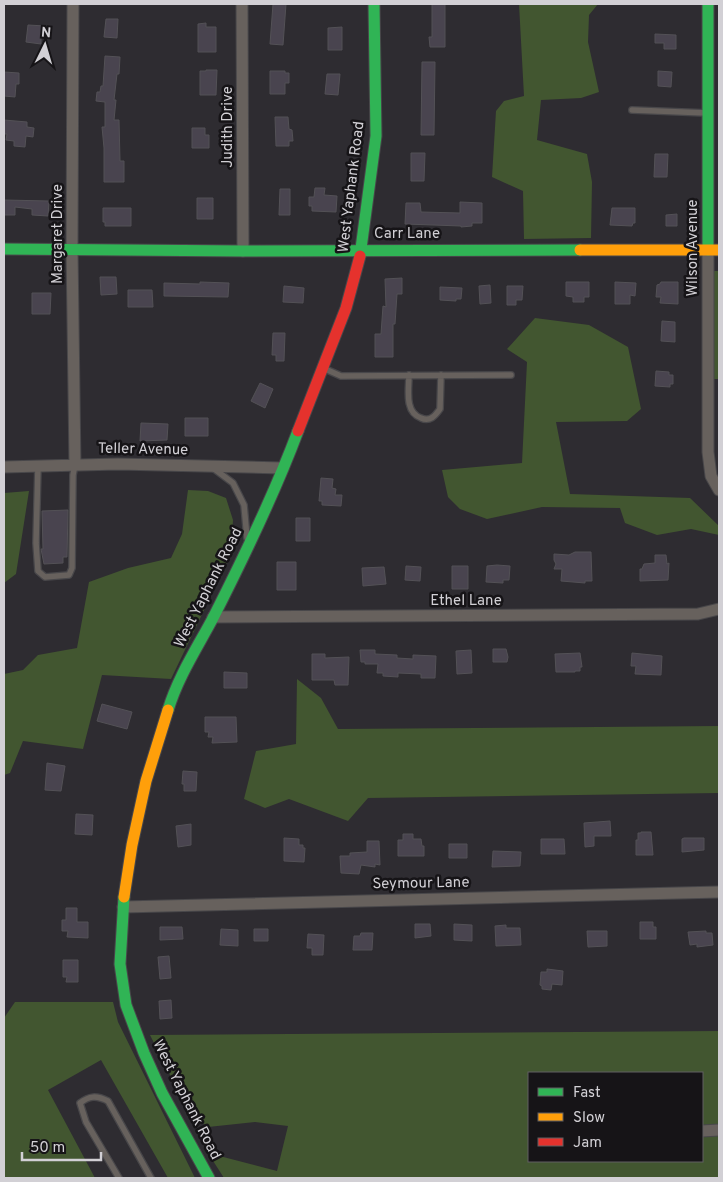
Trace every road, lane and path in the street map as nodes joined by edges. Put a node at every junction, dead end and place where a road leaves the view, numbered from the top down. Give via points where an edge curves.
1 (73, 4) edge
2 (242, 4) edge
3 (374, 4) edge
4 (708, 4) edge
5 (632, 110) dead end
6 (708, 113) junction
7 (4, 249) edge
8 (72, 249) junction
9 (362, 249) junction
10 (713, 250) edge
11 (243, 251) junction
12 (323, 368) junction
13 (408, 375) junction
14 (441, 375) junction
15 (511, 375) dead end
16 (75, 465) junction
17 (4, 466) edge
18 (38, 466) junction
19 (211, 466) junction
20 (282, 468) junction
21 (719, 490) edge
22 (248, 544) junction
23 (719, 610) edge
24 (213, 617) junction
25 (719, 892) edge
26 (123, 907) junction
27 (719, 1130) edge
28 (703, 1131) edge
29 (119, 1178) edge
30 (151, 1178) edge
31 (209, 1178) edge

1 - 8 street, Margaret Drive
2 - 11 street, Judith Drive
3 - 9 street, West Yaphank Road via 376,136
4 - 6 street, Wilson Avenue
5 - 6 lane
6 - 10 street, Wilson Avenue
7 - 8 street, Carr Lane
8 - 11 street, Carr Lane
8 - 16 street, Margaret Drive
9 - 10 street, Carr Lane
9 - 11 street, Carr Lane
9 - 12 street, West Yaphank Road via 346,308
10 - 21 street, Wilson Avenue via 708,452 711,476
12 - 13 lane via 341,376
12 - 20 street, West Yaphank Road
13 - 14 lane
13 - 14 lane via 411,411 426,420 440,409
14 - 15 lane
16 - 18 street, Teller Avenue
16 - 18 lane via 72,568 69,575 44,577 38,571 36,543
16 - 19 street, Teller Avenue
17 - 18 street, Teller Avenue
19 - 20 street, Teller Avenue
19 - 22 lane via 233,483 244,505
20 - 22 street, West Yaphank Road
22 - 24 street, West Yaphank Road
23 - 24 street, Ethel Lane via 698,614
24 - 26 street, West Yaphank Road via 170,703 146,781
25 - 26 street, Seymour Lane
26 - 31 street, West Yaphank Road via 120,964 126,1005 162,1093
27 - 28 street
29 - 30 lane via 86,1122 80,1103 87,1097 99,1096 108,1101

